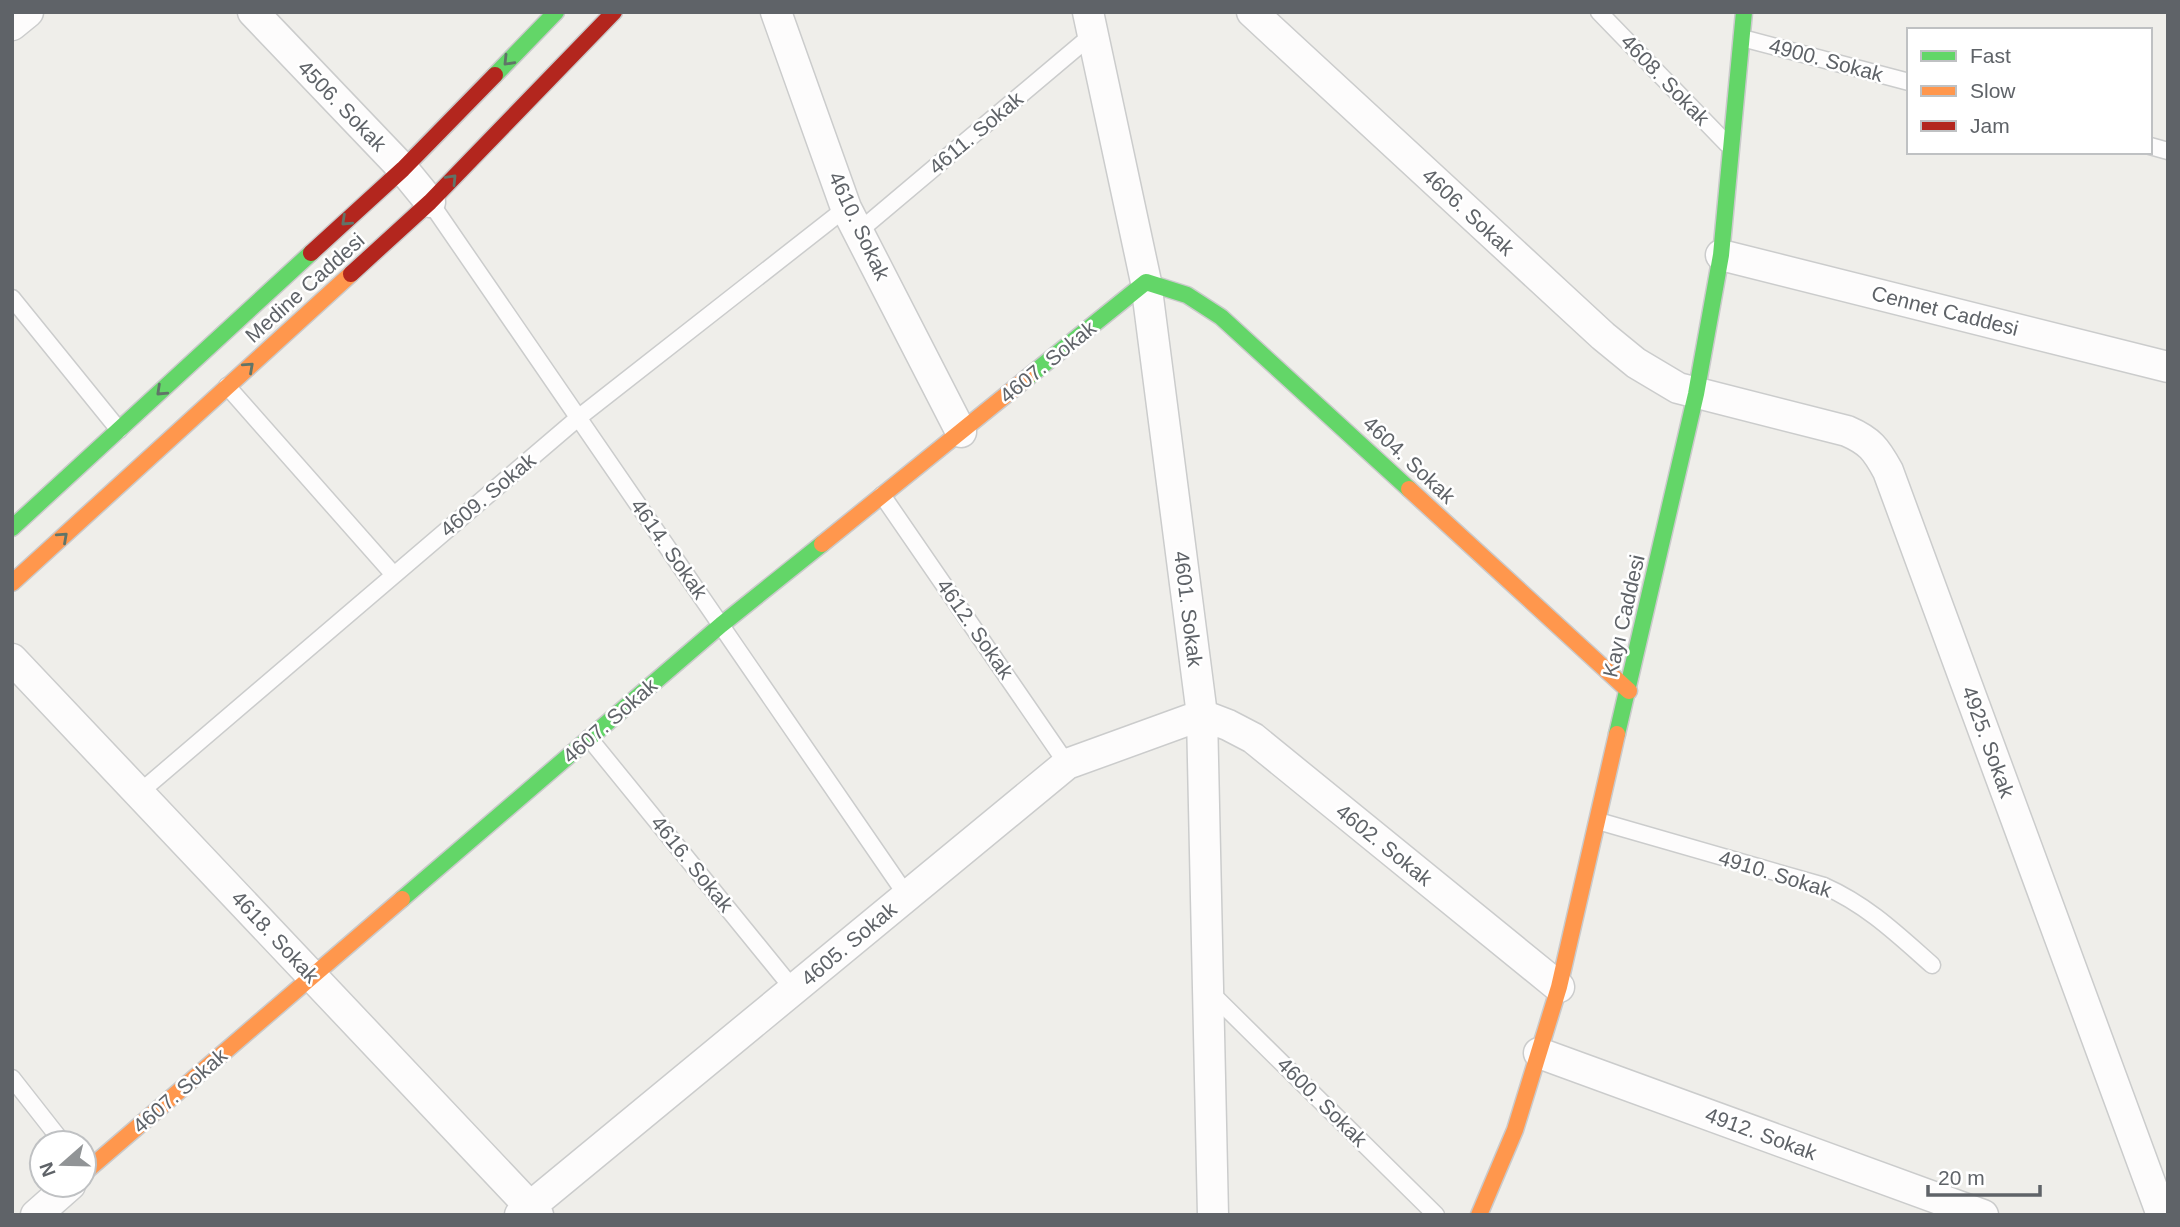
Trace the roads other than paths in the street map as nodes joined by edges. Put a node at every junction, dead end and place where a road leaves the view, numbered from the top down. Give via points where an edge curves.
1 (28, 12) edge
2 (253, 12) edge
3 (556, 12) edge
4 (614, 12) edge
5 (776, 12) edge
6 (1252, 12) edge
7 (1599, 12) edge
8 (1744, 12) edge
9 (1090, 23) edge
10 (12, 25) edge
11 (1742, 38) junction
12 (1907, 81) edge
13 (1732, 148) junction
14 (403, 169) junction
15 (430, 202) junction
16 (852, 220) junction
17 (1721, 255) junction
18 (1146, 282) junction
19 (12, 298) edge
20 (2168, 367) edge
21 (228, 386) junction
22 (1696, 394) junction
23 (578, 418) junction
24 (119, 430) junction
25 (961, 432) junction
26 (883, 495) junction
27 (12, 528) edge
28 (394, 575) junction
29 (12, 583) edge
30 (721, 625) junction
31 (12, 659) edge
32 (1629, 691) junction
33 (1202, 715) junction
34 (589, 738) junction
35 (1067, 764) junction
36 (139, 793) junction
37 (1598, 821) junction
38 (907, 896) junction
39 (1932, 965) dead end
40 (313, 977) junction
41 (1559, 987) junction
42 (794, 989) junction
43 (1208, 990) junction
44 (1539, 1053) junction
45 (12, 1078) edge
46 (52, 1129) edge
47 (98, 1160) edge
48 (54, 1199) edge
49 (530, 1212) edge
50 (36, 1215) edge
51 (1213, 1215) edge
52 (1436, 1215) edge
53 (1479, 1215) edge
54 (1983, 1215) edge
55 (2162, 1215) edge

1 - 10 street
2 - 14 street, 4506. Sokak
3 -> 14 street, Medine Caddesi
15 -> 4 street, Medine Caddesi
5 - 16 street, 4610. Sokak
6 - 22 street, 4606. Sokak via 1603,336 1661,379
7 - 13 lane, 4608. Sokak
8 - 11 street, Kayı Caddesi
9 - 16 lane, 4611. Sokak
9 - 18 street, 4601. Sokak
11 - 12 lane, 4900. Sokak
11 - 13 street, Kayı Caddesi
13 - 17 street, Kayı Caddesi
14 - 15 street, 4506. Sokak
14 -> 24 street, Medine Caddesi
21 -> 15 street, Medine Caddesi
15 - 23 lane, 4614. Sokak
16 - 23 lane, 4609. Sokak
16 - 25 street, 4610. Sokak
17 - 20 street, Cennet Caddesi
17 - 22 street, Kayı Caddesi
18 - 25 street, 4607. Sokak
18 - 32 street, 4604. Sokak via 1187,295 1221,317
18 - 33 street, 4601. Sokak
19 - 24 lane
21 - 28 lane
29 -> 21 street, Medine Caddesi
22 - 32 street, Kayı Caddesi
22 - 55 street, 4925. Sokak via 1847,431 1864,438 1877,451
23 - 28 lane, 4609. Sokak
23 - 30 lane, 4614. Sokak
24 - 27 street, Medine Caddesi
25 - 26 street, 4607. Sokak
26 - 30 street, 4607. Sokak
26 - 35 lane, 4612. Sokak
28 - 36 lane, 4609. Sokak
30 - 34 street, 4607. Sokak
30 - 38 lane, 4614. Sokak
31 - 36 street, 4618. Sokak
32 - 37 street, Kayı Caddesi
33 - 35 street, 4605. Sokak
33 - 41 street, 4602. Sokak via 1253,738
33 - 43 street, 4601. Sokak
34 - 40 street, 4607. Sokak
34 - 42 lane, 4616. Sokak
35 - 38 street, 4605. Sokak
36 - 40 street, 4618. Sokak
37 - 39 lane, 4910. Sokak via 1824,886 1875,915
37 - 41 street, Kayı Caddesi
38 - 42 street, 4605. Sokak
40 - 47 street, 4607. Sokak
40 - 49 street, 4618. Sokak
41 - 44 street, Kayı Caddesi
42 - 49 street, 4605. Sokak
43 - 51 street, 4601. Sokak
43 - 52 lane, 4600. Sokak
44 - 53 street, Kayı Caddesi via 1515,1130
44 - 54 street, 4912. Sokak
45 - 46 lane
48 - 50 street, 4607. Sokak

